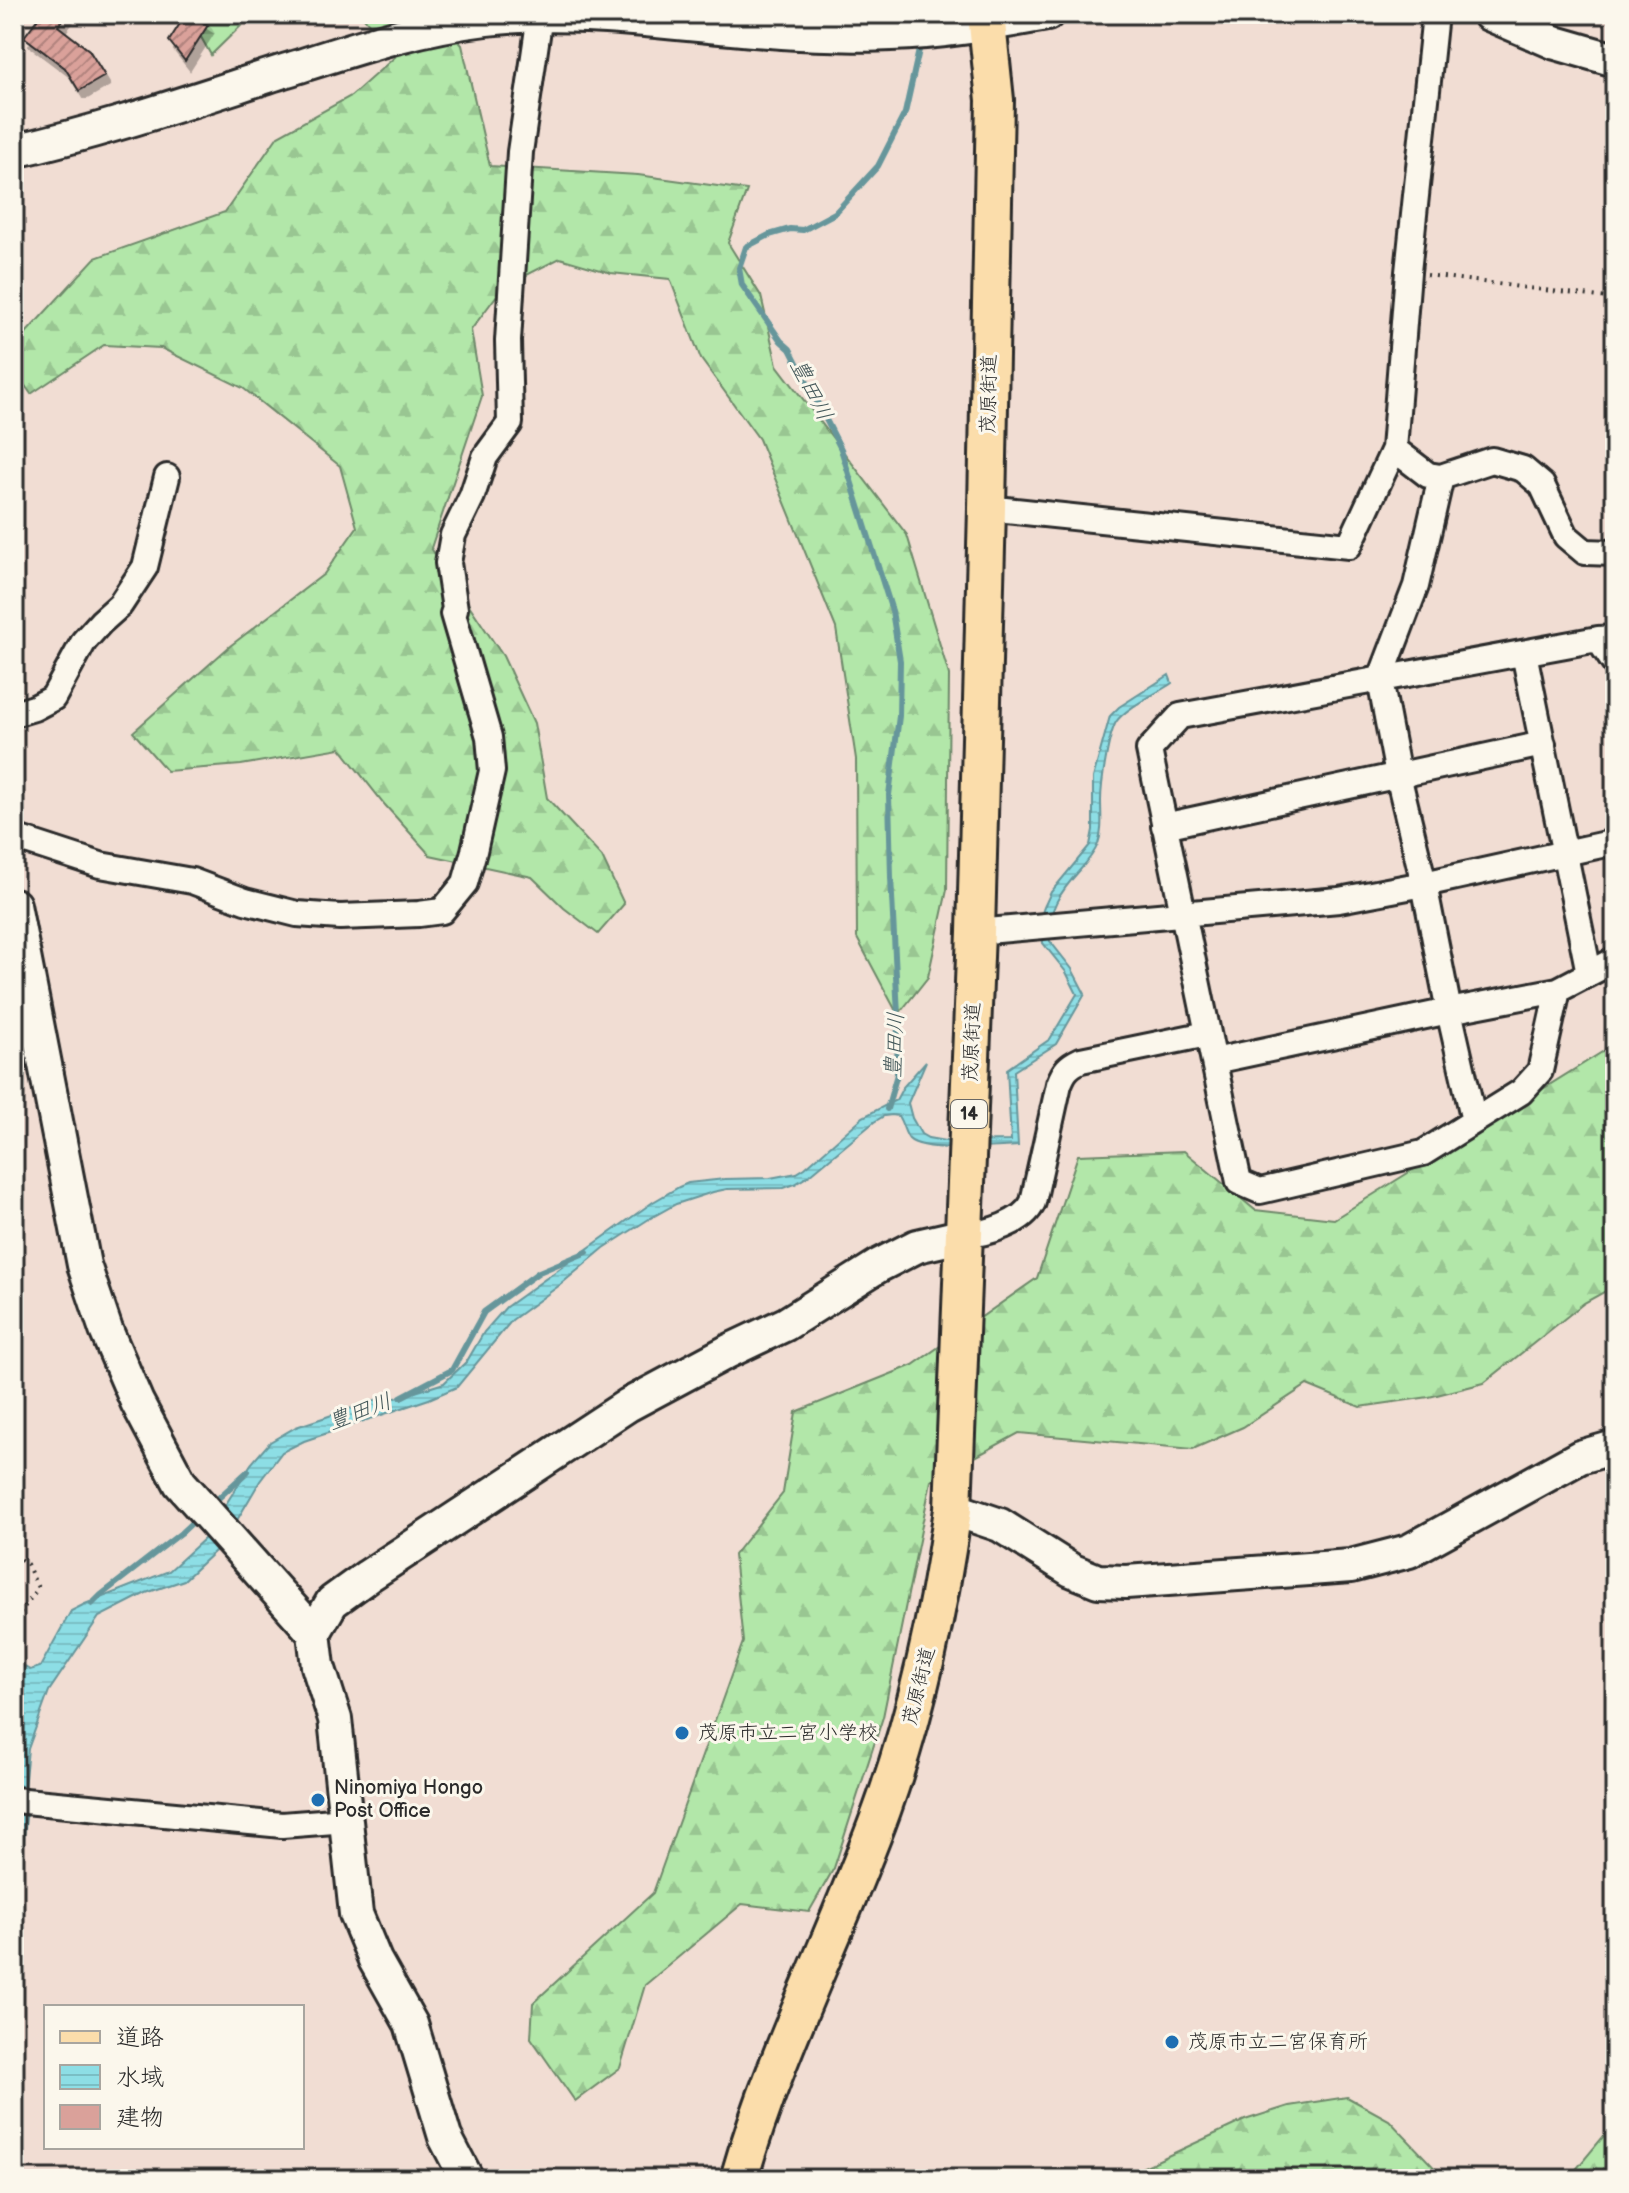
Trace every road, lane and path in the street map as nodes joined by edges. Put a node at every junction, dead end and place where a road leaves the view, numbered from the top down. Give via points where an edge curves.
1 (1047, 14) edge
2 (1435, 14) edge
3 (1489, 14) edge
4 (540, 15) edge
5 (987, 19) edge
6 (1615, 60) edge
7 (14, 151) edge
8 (1408, 272) junction
9 (1615, 299) edge
10 (1394, 449) junction
11 (167, 477) dead end
12 (1441, 477) junction
13 (987, 508) junction
14 (1615, 553) edge
15 (1606, 639) edge
16 (1524, 653) junction
17 (1615, 664) edge
18 (1380, 680) junction
19 (14, 714) edge
20 (1543, 744) junction
21 (1398, 775) junction
22 (1164, 826) junction
23 (14, 837) edge
24 (1615, 842) edge
25 (1564, 854) junction
26 (1424, 884) junction
27 (14, 905) edge
28 (1182, 915) junction
29 (976, 932) junction
30 (1615, 960) edge
31 (1589, 973) junction
32 (1558, 990) junction
33 (1449, 1011) junction
34 (1207, 1034) junction
35 (1214, 1061) junction
36 (1474, 1121) junction
37 (965, 1235) junction
38 (1615, 1447) edge
39 (953, 1509) junction
40 (14, 1554) edge
41 (14, 1615) edge
42 (314, 1633) junction
43 (14, 1800) edge
44 (347, 1820) junction
45 (461, 2177) edge
46 (739, 2179) edge

1 - 5 street
2 - 8 street
3 - 6 street via 1556,43
4 - 5 street via 892,34
4 - 7 street via 417,30 139,118
4 - 23 street via 520,152 508,341 510,423 485,457 453,535 448,563 453,614 489,737 492,771 465,883 442,911 297,914 192,881 100,865
5 - 13 main road, 茂原街道 / 14 via 995,100
8 - 9 path
8 - 10 street
10 - 12 street via 1428,475
10 - 13 street via 1349,546
11 - 19 street via 145,567 120,605 84,641 53,698
12 - 14 street via 1492,460 1523,469 1542,485 1566,536 1585,552
12 - 18 street via 1416,586
13 - 29 main road, 茂原街道 / 14
15 - 16 street
15 - 17 street
16 - 18 street
16 - 20 street
18 - 21 street
18 - 22 street via 1180,716 1149,750
20 - 21 street
20 - 25 street
21 - 22 street
21 - 26 street
22 - 28 street
24 - 25 street
25 - 26 street
25 - 31 street
26 - 28 street via 1339,900
26 - 33 street
27 - 42 street via 84,1265 106,1330 180,1483
28 - 29 street
28 - 34 street
29 - 37 main road, 茂原街道 / 14
30 - 31 street
31 - 32 street
32 - 33 street
32 - 36 street via 1540,1071 1521,1092
33 - 35 street
33 - 36 street
34 - 35 street
34 - 37 street via 1069,1066 1059,1084 1029,1211
35 - 36 street via 1239,1182 1260,1191 1423,1153
37 - 39 main road, 茂原街道 / 14
37 - 42 street via 917,1246 786,1324 628,1405 332,1602
38 - 39 street via 1580,1457 1409,1551 1351,1566 1098,1581 1000,1525
39 - 46 main road, 茂原街道 / 14 via 942,1585 910,1725
40 - 41 path via 27,1564 38,1588
42 - 44 street via 335,1719
43 - 44 street via 282,1825
44 - 45 street via 356,1914 411,2024

